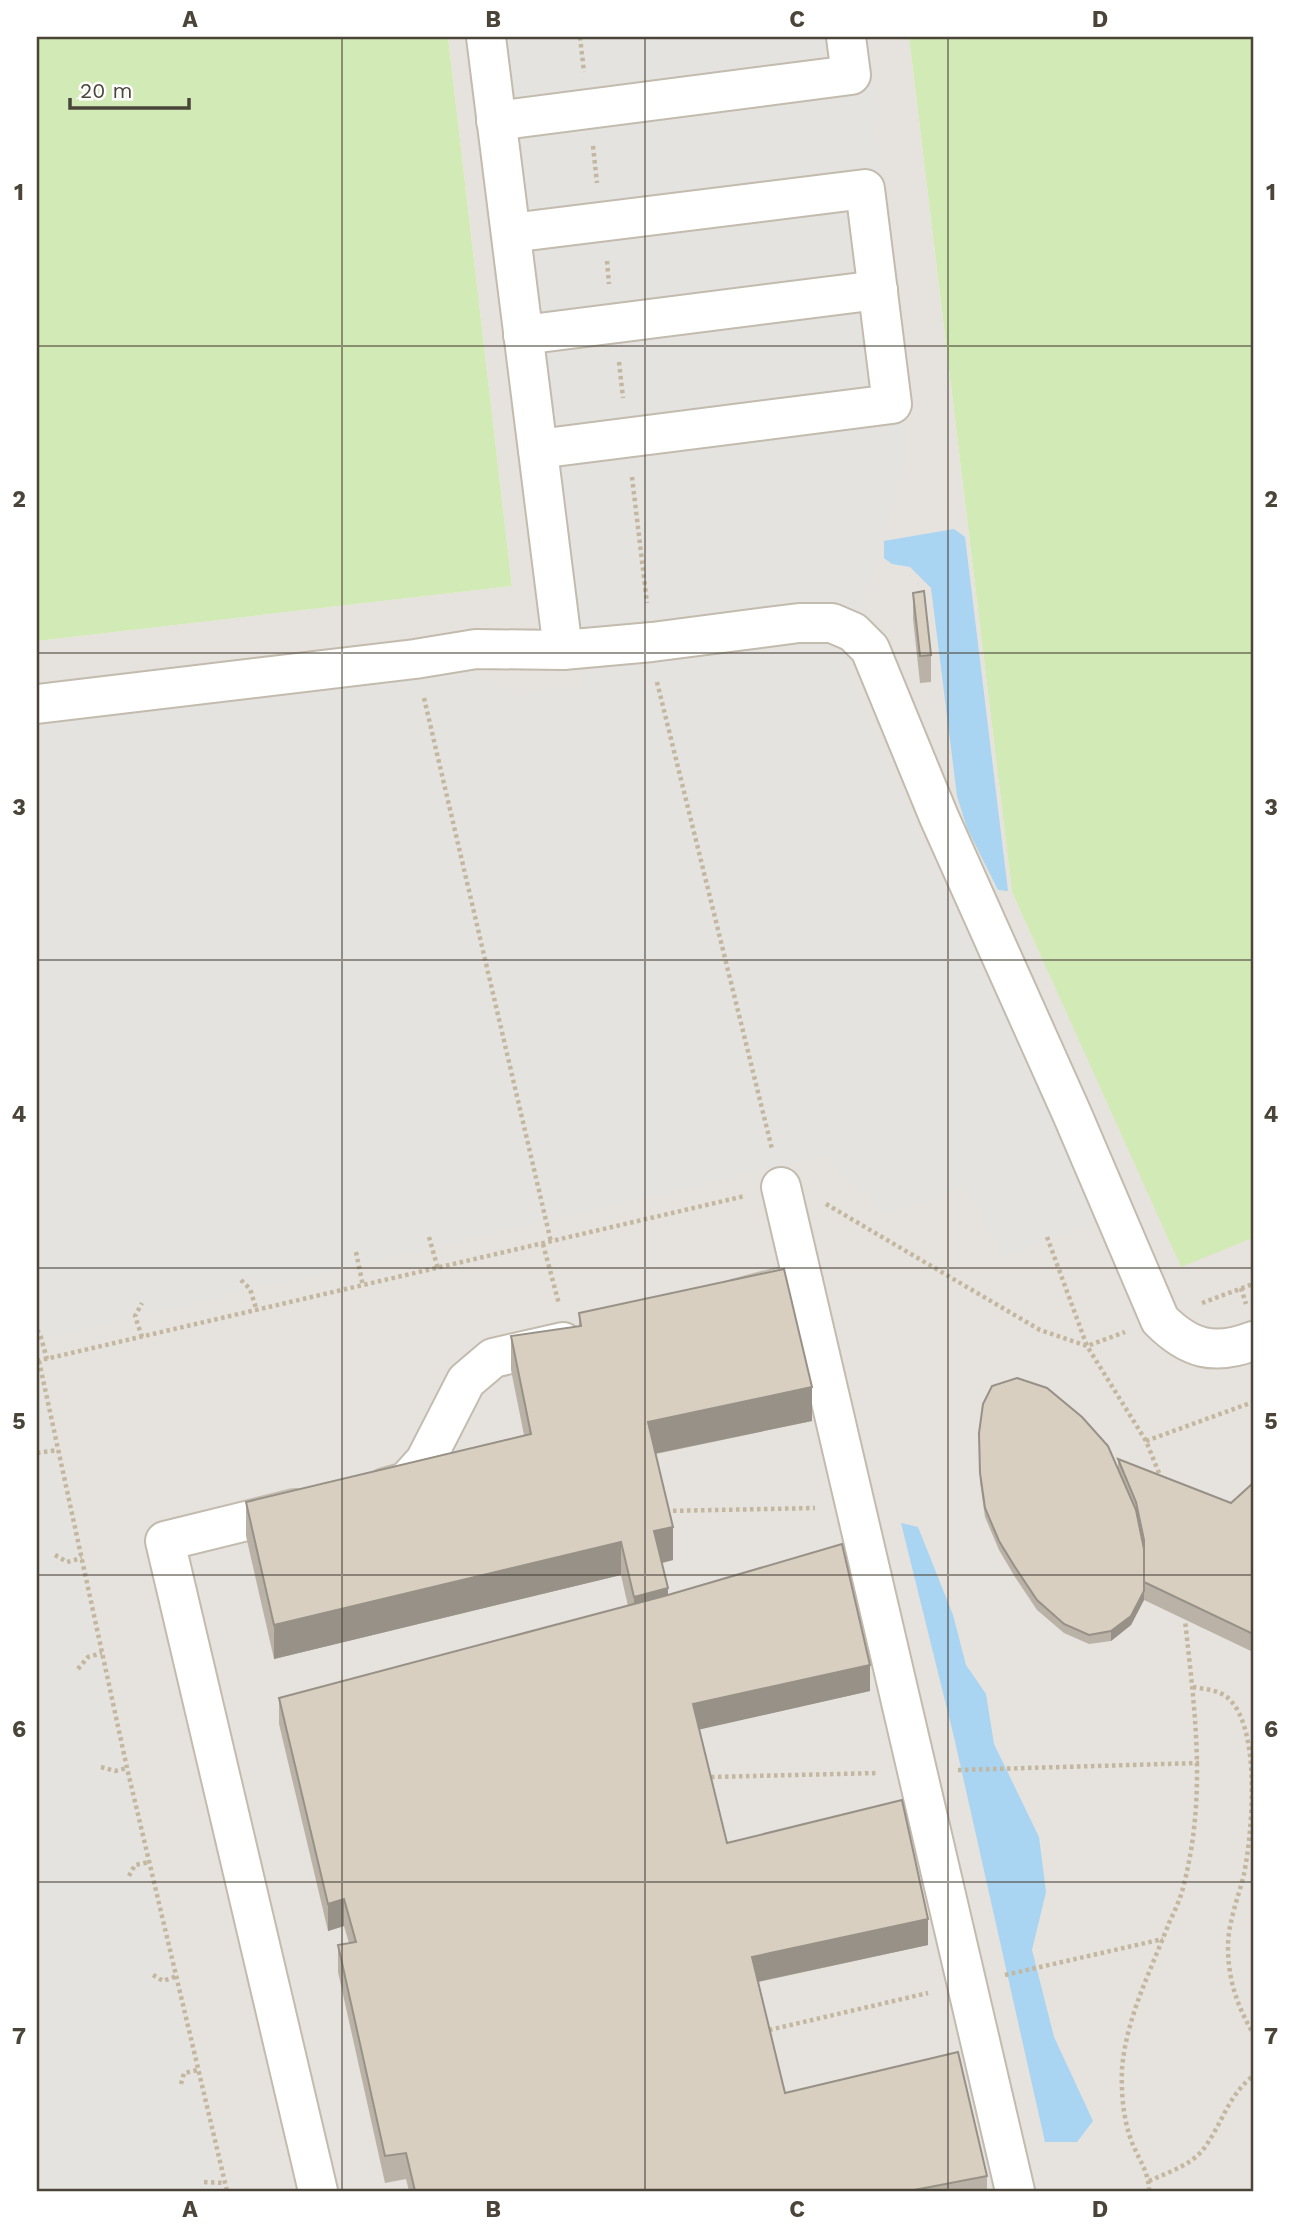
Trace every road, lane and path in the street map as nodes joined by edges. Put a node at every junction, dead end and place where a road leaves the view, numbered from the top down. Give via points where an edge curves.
1 (486, 37) edge
2 (846, 37) edge
3 (496, 121) junction
4 (511, 233) junction
5 (878, 290) junction
6 (523, 335) junction
7 (538, 449) junction
8 (563, 650) junction
9 (415, 659) junction
10 (37, 704) edge
11 (781, 1187) junction
12 (429, 1237) dead end
13 (1047, 1237) dead end
14 (551, 1242) junction
15 (542, 1244) junction
16 (356, 1252) dead end
17 (548, 1267) dead end
18 (438, 1269) junction
19 (241, 1280) dead end
20 (803, 1282) junction
21 (363, 1286) junction
22 (142, 1303) dead end
23 (699, 1308) edge
24 (257, 1311) junction
25 (37, 1331) edge
26 (595, 1334) edge
27 (142, 1337) junction
28 (1253, 1341) edge
29 (1087, 1346) junction
30 (47, 1359) junction
31 (38, 1361) edge
32 (1253, 1402) edge
33 (1146, 1441) junction
34 (58, 1450) junction
35 (37, 1453) edge
36 (1164, 1486) edge
37 (856, 1508) junction
38 (665, 1511) edge
39 (55, 1555) dead end
40 (82, 1558) junction
41 (1185, 1620) edge
42 (102, 1653) junction
43 (78, 1669) dead end
44 (1193, 1687) junction
45 (101, 1767) dead end
46 (127, 1768) junction
47 (149, 1862) junction
48 (129, 1876) dead end
49 (153, 1975) dead end
50 (177, 1976) junction
51 (1253, 2033) edge
52 (198, 2070) junction
53 (1253, 2077) edge
54 (181, 2084) dead end
55 (1149, 2181) junction
56 (204, 2182) dead end
57 (225, 2183) junction
58 (227, 2191) edge
59 (318, 2191) edge
60 (1015, 2191) edge
61 (1149, 2191) edge

1 - 3 lane
2 - 3 lane via 851,75
3 - 4 lane
4 - 5 lane via 865,189
4 - 6 lane
5 - 6 lane
5 - 7 lane via 892,404
6 - 7 lane
7 - 8 lane
8 - 9 lane via 476,649
8 - 28 lane via 799,623 832,623 853,632 870,649 1160,1320 1190,1344 1234,1348
9 - 10 lane
9 - 14 path
11 - 14 path
11 - 20 lane
11 - 29 path via 811,1195 1040,1330
12 - 18 path
13 - 29 path
14 - 15 path
15 - 17 path
15 - 18 path
16 - 21 path
18 - 21 path
19 - 24 path via 250,1289
20 - 23 lane
20 - 37 lane
21 - 24 path
22 - 27 path via 135,1316
24 - 27 path
25 - 30 path
26 - 59 lane via 492,1358 466,1381 425,1461 406,1482 165,1541
27 - 30 path
29 - 33 path
30 - 31 path
31 - 34 path
32 - 33 path
33 - 36 path
34 - 35 path
34 - 40 path
37 - 38 path
37 - 60 lane
39 - 40 path via 67,1562
40 - 42 path
41 - 44 path
42 - 43 path via 88,1657
42 - 46 path
44 - 51 path via 1228,1698 1241,1718 1250,1752 1249,1840 1228,1945 1229,1974 1238,2008
44 - 55 path via 1199,1763 1191,1843 1182,1890 1130,2021 1122,2068 1130,2138
45 - 46 path
46 - 47 path
47 - 48 path via 135,1865
47 - 50 path
49 - 50 path via 163,1981
50 - 52 path
52 - 54 path via 184,2073
52 - 57 path
53 - 55 path via 1228,2104 1200,2152
55 - 61 path
56 - 57 path
57 - 58 path

